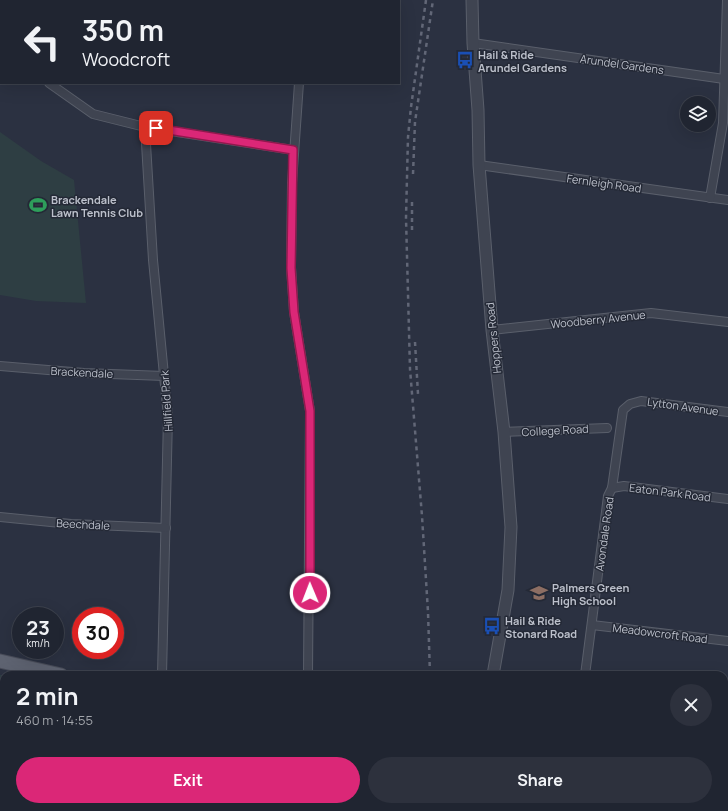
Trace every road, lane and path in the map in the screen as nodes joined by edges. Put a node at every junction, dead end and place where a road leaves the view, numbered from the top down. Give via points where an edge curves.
1 (472, 0) edge
2 (727, 0) edge
3 (472, 43) junction
4 (724, 79) junction
5 (50, 84) edge
6 (298, 84) edge
7 (145, 127) junction
8 (293, 150) junction
9 (479, 165) junction
10 (710, 198) junction
11 (728, 200) edge
12 (728, 322) edge
13 (492, 330) junction
14 (0, 366) edge
15 (164, 376) junction
16 (728, 412) edge
17 (606, 428) dead end
18 (504, 432) junction
19 (612, 488) junction
20 (728, 499) edge
21 (0, 517) edge
22 (166, 528) junction
23 (592, 625) junction
24 (728, 641) edge
25 (0, 662) edge
26 (42, 671) edge
27 (162, 671) edge
28 (308, 671) edge
29 (494, 671) edge
30 (586, 671) edge

1 - 3 street, Hoppers Road
2 - 4 street
3 - 4 street, Arundel Gardens
3 - 9 street, Hoppers Road via 478,110
4 - 10 street via 723,123
5 - 7 street via 93,114
6 - 8 street
7 - 8 street
7 - 15 street, Hillfield Park via 153,260
8 - 28 street via 291,268 294,312 310,411
9 - 10 street, Fernleigh Road
9 - 13 street, Hoppers Road
10 - 11 street, Fernleigh Road
12 - 13 street, Woodberry Avenue via 652,313
13 - 18 street, Hoppers Road
14 - 15 street, Brackendale
15 - 22 street, Hillfield Park via 168,439
16 - 19 street, Lytton Avenue via 642,401 628,405 622,414
17 - 18 street, College Road
18 - 29 street, Hoppers Road via 510,555 508,590
19 - 20 street, Eaton Park Road via 624,486
19 - 23 street, Avondale Road via 608,496
21 - 22 street, Beechdale via 71,524
22 - 27 street, Hillfield Park
23 - 24 street, Meadowcroft Road
23 - 30 street, Avondale Road
25 - 26 main road

